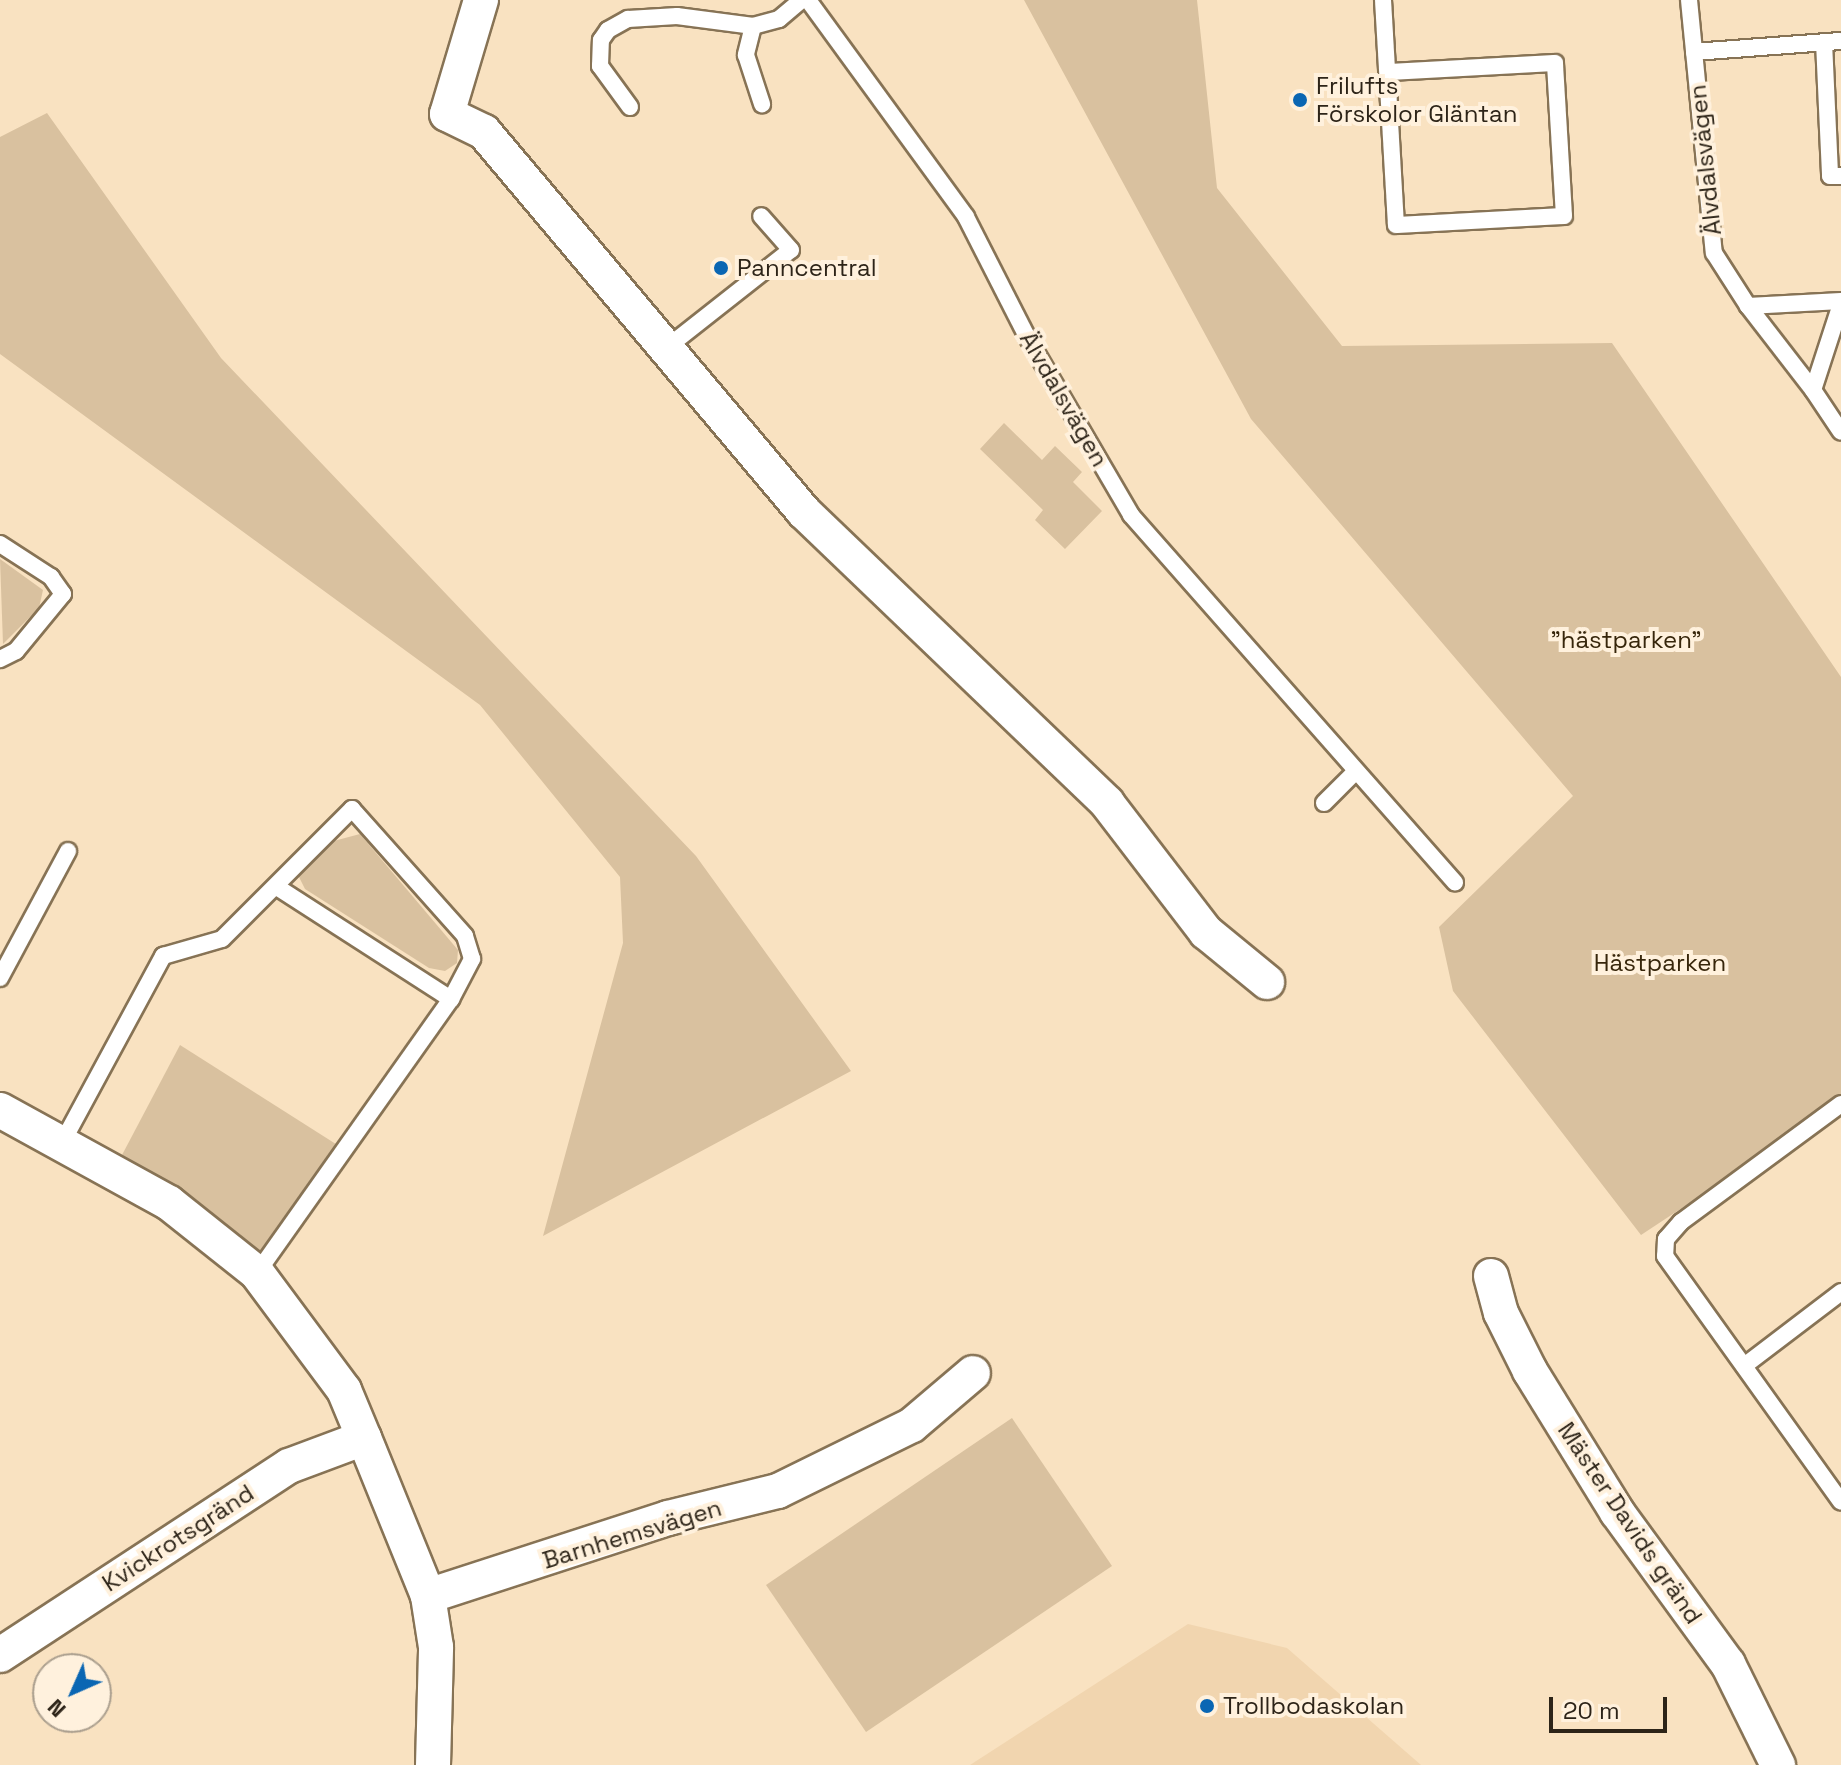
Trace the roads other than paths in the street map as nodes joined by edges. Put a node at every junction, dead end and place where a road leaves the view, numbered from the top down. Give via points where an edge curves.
1 (481, 0) edge
2 (802, 0) edge
3 (808, 0) edge
4 (1383, 0) edge
5 (1689, 0) edge
6 (753, 26) junction
7 (1841, 41) edge
8 (1824, 42) junction
9 (1694, 52) junction
10 (1388, 72) junction
11 (762, 104) dead end
12 (630, 107) dead end
13 (1841, 176) edge
14 (761, 216) dead end
15 (1841, 302) edge
16 (1748, 306) junction
17 (665, 349) junction
18 (1813, 390) junction
19 (1841, 432) edge
20 (0, 544) edge
21 (0, 659) edge
22 (1354, 773) junction
23 (1324, 803) dead end
24 (68, 851) dead end
25 (1455, 883) dead end
26 (277, 887) junction
27 (0, 978) edge
28 (1267, 982) dead end
29 (451, 999) junction
30 (1841, 1104) edge
31 (0, 1110) edge
32 (62, 1143) junction
33 (257, 1273) junction
34 (1491, 1276) dead end
35 (1841, 1292) edge
36 (1744, 1366) junction
37 (973, 1373) dead end
38 (364, 1438) junction
39 (1834, 1479) edge
40 (1841, 1502) edge
41 (428, 1596) junction
42 (0, 1655) edge
43 (433, 1765) edge
44 (1778, 1765) edge

1 - 17 street via 447,114 484,132
2 - 6 lane via 779,19
3 - 22 lane, Älvdalsvägen via 966,217 1026,335 1131,515
4 - 10 lane
5 - 9 lane, Älvdalsvägen
6 - 11 lane via 746,55
6 - 12 lane via 677,16 628,19 608,30 601,40 600,66
7 - 8 lane, Älvdalsvägen
8 - 9 lane, Älvdalsvägen
8 - 13 lane via 1830,176
9 - 16 lane, Älvdalsvägen via 1714,253
10 - 10 lane via 1396,225 1564,216 1555,63
14 - 17 lane via 791,250
15 - 16 lane
15 - 18 lane
16 - 18 lane, Älvdalsvägen
17 - 28 street via 804,512 1107,803 1206,932
18 - 19 lane, Älvdalsvägen
20 - 21 lane via 51,577 63,594 16,651
22 - 23 lane
22 - 25 lane, Älvdalsvägen
24 - 27 lane
26 - 29 lane
26 - 29 lane via 352,809 465,936 472,959
26 - 32 lane via 222,939 163,956
29 - 33 lane
30 - 36 lane via 1681,1222 1666,1239 1665,1256
31 - 32 street
32 - 33 street via 169,1203
33 - 38 street via 344,1390
34 - 44 street, Mäster Davids gränd via 1501,1313 1530,1371 1617,1512 1728,1664
35 - 36 lane
36 - 39 lane
37 - 41 street, Barnhemsvägen via 912,1425 778,1491 668,1518
38 - 41 street
38 - 42 street, Kvickrotsgränd via 289,1466
39 - 40 lane
41 - 43 street via 436,1647

